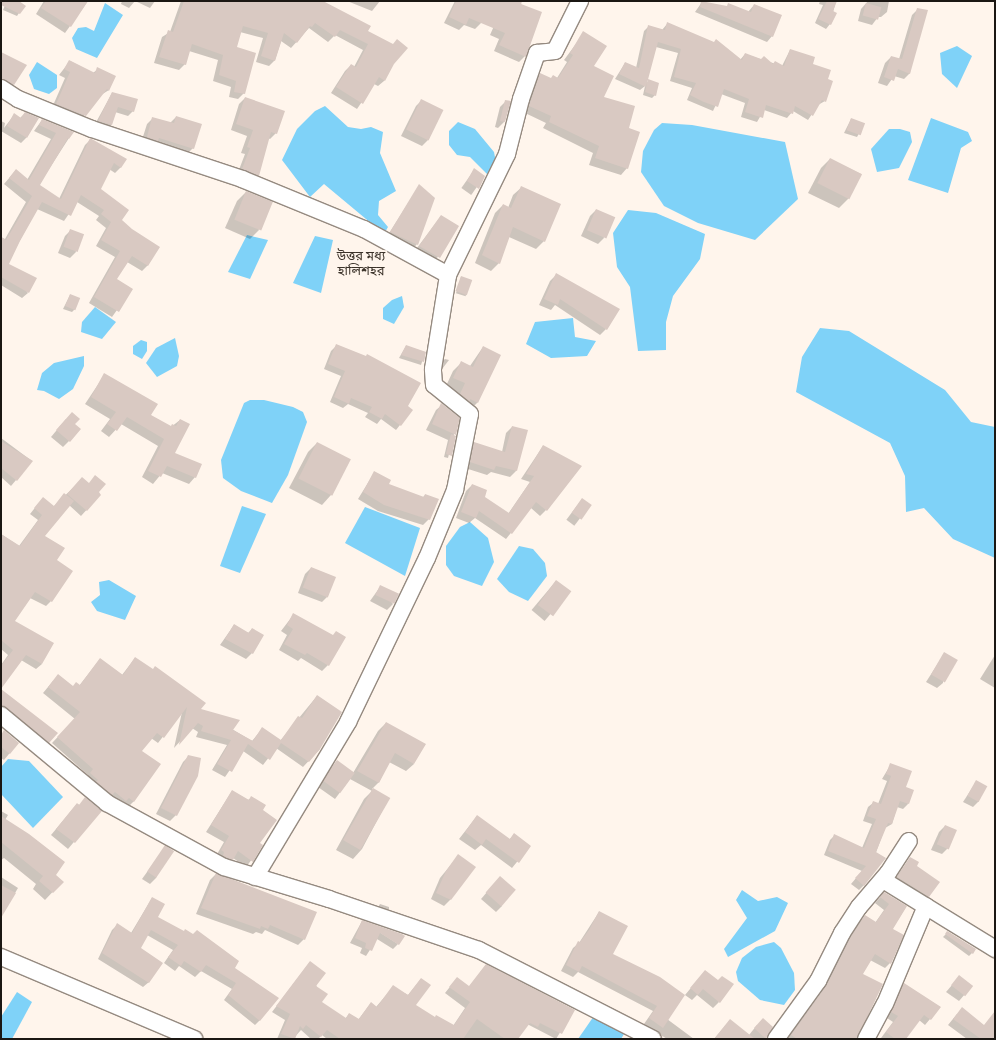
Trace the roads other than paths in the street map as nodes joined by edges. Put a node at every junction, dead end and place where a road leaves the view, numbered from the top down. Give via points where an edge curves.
1 (580, 1) edge
2 (1, 88) edge
3 (448, 275) junction
4 (1, 715) edge
5 (909, 841) dead end
6 (255, 877) junction
7 (883, 880) junction
8 (926, 906) junction
9 (995, 949) edge
10 (1, 957) edge
11 (168, 1034) edge
12 (783, 1037) edge
13 (194, 1039) edge
14 (653, 1039) edge
15 (866, 1039) edge

1 - 3 street via 555,51 537,53 521,99 508,154
2 - 3 street via 18,99 92,129 242,179 357,226
3 - 6 street via 433,369 434,385 470,414 455,490 427,558 348,722
4 - 6 street via 107,803 224,867
5 - 7 street
6 - 14 street via 479,950
7 - 8 street
7 - 12 street via 859,907 842,933 818,981
8 - 9 street
8 - 15 street via 885,1004
10 - 11 street
11 - 13 street

